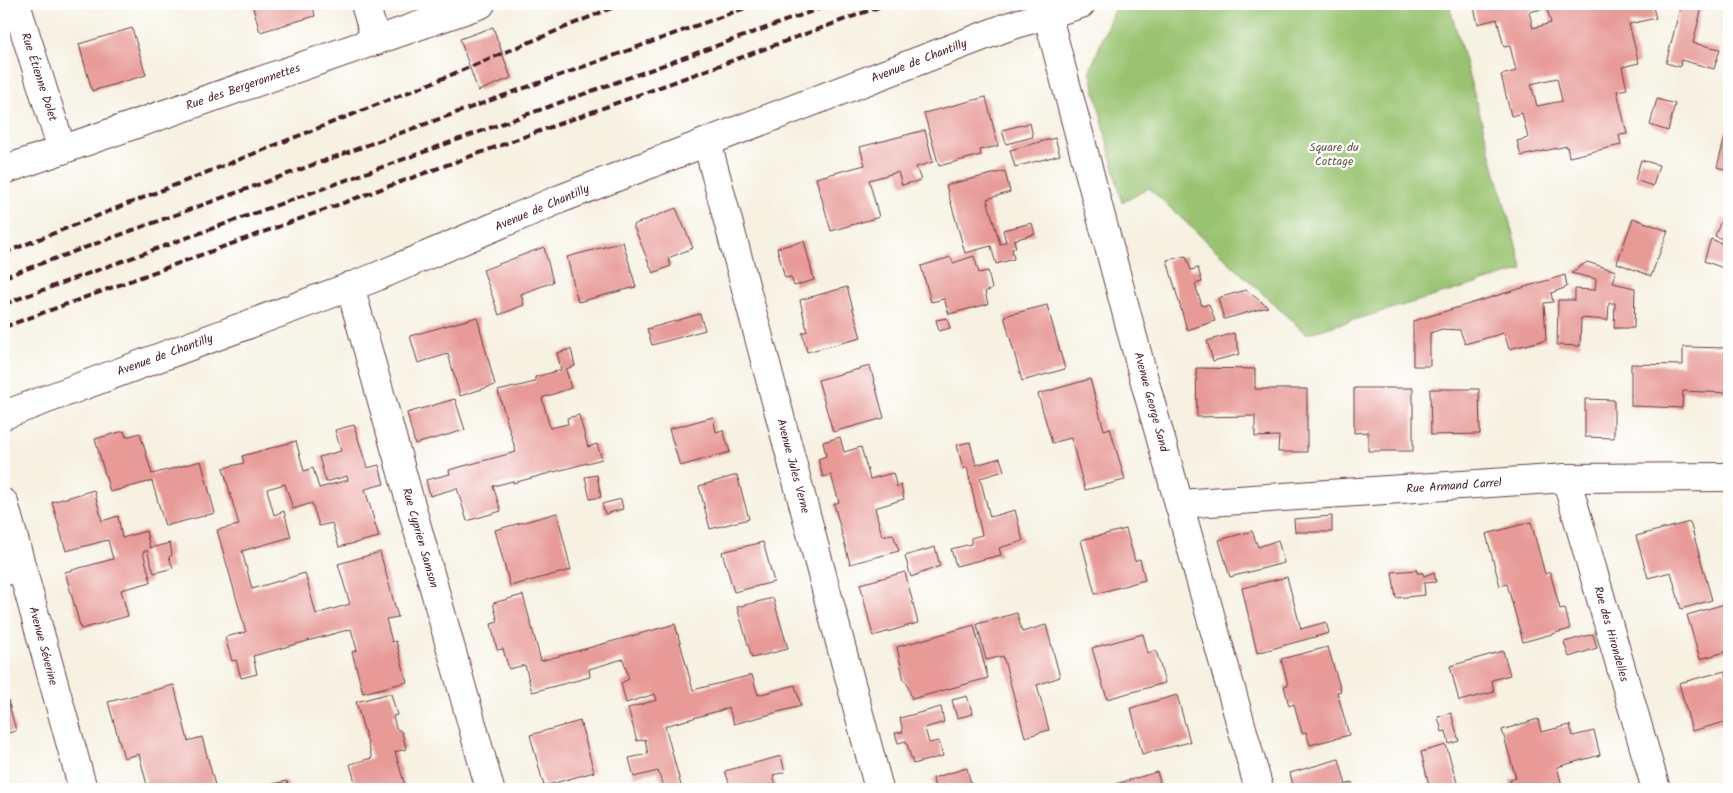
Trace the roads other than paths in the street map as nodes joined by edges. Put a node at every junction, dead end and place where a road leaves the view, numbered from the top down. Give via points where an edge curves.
1 (16, 4) edge
2 (365, 4) edge
3 (481, 4) edge
4 (1081, 4) edge
5 (1047, 13) junction
6 (376, 41) junction
7 (707, 142) junction
8 (62, 150) junction
9 (4, 170) edge
10 (350, 286) junction
11 (4, 415) edge
12 (1729, 477) edge
13 (1566, 478) junction
14 (4, 504) edge
15 (1179, 504) junction
16 (13, 574) edge
17 (83, 789) edge
18 (490, 789) edge
19 (879, 789) edge
20 (1259, 789) edge
21 (1656, 789) edge

1 - 8 street, Rue Étienne Dolet
2 - 6 street
3 - 6 street, Rue des Bergeronnettes
4 - 5 street, Avenue de Chantilly
5 - 7 street, Avenue de Chantilly
5 - 15 street, Avenue George Sand
6 - 8 street, Rue des Bergeronnettes
7 - 10 street, Avenue de Chantilly
7 - 19 street, Avenue Jules Verne
8 - 9 street, Rue des Bergeronnettes
10 - 11 street, Avenue de Chantilly
10 - 18 street, Rue Cyprien Samson
12 - 13 street, Rue Armand Carrel
13 - 15 street, Rue Armand Carrel
13 - 21 street, Rue des Hirondelles
14 - 16 street, Avenue Séverine
15 - 20 street, Avenue George Sand
16 - 17 street, Avenue Séverine

